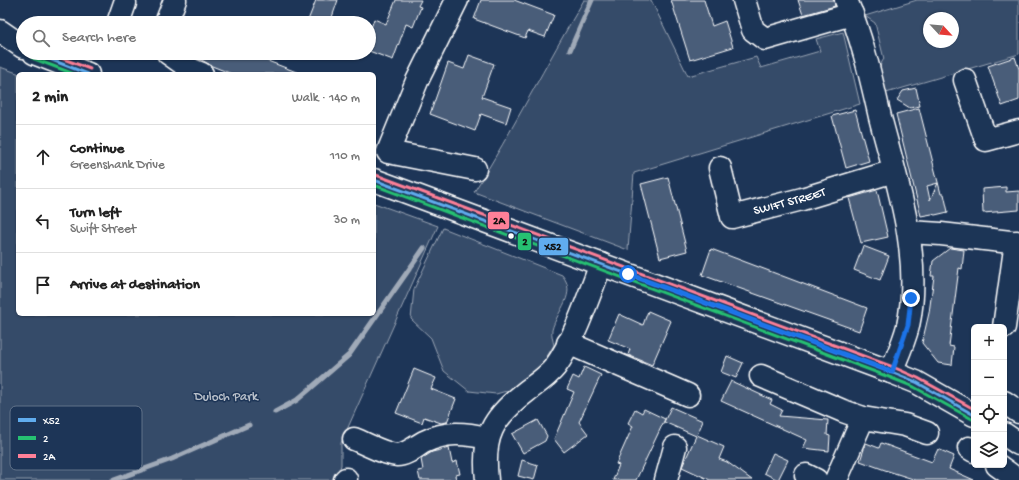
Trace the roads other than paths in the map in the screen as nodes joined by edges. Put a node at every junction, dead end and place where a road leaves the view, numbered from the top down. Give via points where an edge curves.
1 (175, 0) edge
2 (457, 0) edge
3 (744, 0) edge
4 (125, 3) dead end
5 (849, 7) edge
6 (120, 16) edge
7 (169, 16) edge
8 (0, 31) edge
9 (16, 42) edge
10 (52, 60) edge
11 (178, 60) edge
12 (83, 72) edge
13 (197, 72) edge
14 (965, 80) dead end
15 (1019, 131) edge
16 (720, 168) dead end
17 (475, 169) dead end
18 (894, 171) junction
19 (376, 181) edge
20 (909, 232) junction
21 (1017, 242) edge
22 (602, 264) junction
23 (1004, 324) edge
24 (568, 343) junction
25 (892, 372) junction
26 (761, 376) dead end
27 (688, 395) dead end
28 (1007, 404) edge
29 (1019, 412) edge
30 (971, 413) edge
31 (863, 418) junction
32 (927, 433) dead end
33 (1007, 436) edge
34 (487, 438) junction
35 (354, 439) dead end
36 (1019, 444) edge
37 (675, 447) dead end
38 (1002, 468) edge
39 (487, 480) edge
40 (666, 480) edge
41 (836, 480) edge
42 (1018, 480) edge

1 - 7 street
2 - 17 street via 416,81 388,152
3 - 5 street via 753,30 765,39
4 - 6 street
5 - 18 street
8 - 9 street
10 - 12 street
11 - 13 street
14 - 15 street via 986,140
16 - 18 street, SWIFT STREET via 732,217
18 - 20 street
19 - 22 street
20 - 21 street
20 - 25 street via 912,280 909,313 902,347
21 - 23 street
22 - 24 street
22 - 25 street
24 - 27 street
24 - 34 street via 555,367 509,405
25 - 30 street via 916,382
26 - 31 street
28 - 29 street
31 - 32 street via 905,425
31 - 41 street
33 - 36 street
34 - 35 street via 452,433 426,441 399,455
34 - 39 street
37 - 40 street
38 - 42 street

